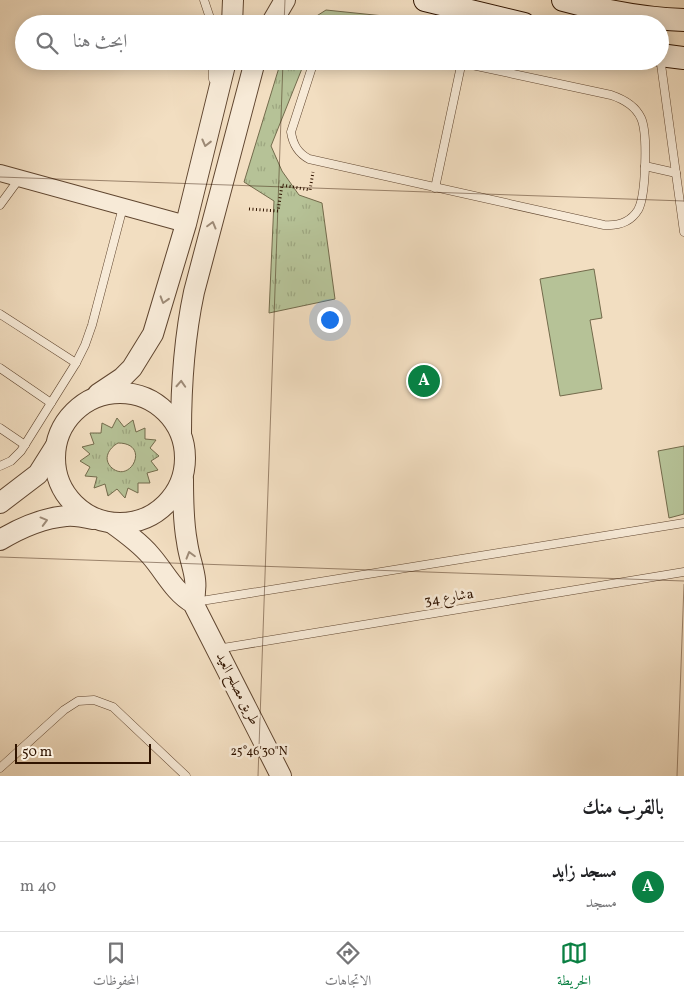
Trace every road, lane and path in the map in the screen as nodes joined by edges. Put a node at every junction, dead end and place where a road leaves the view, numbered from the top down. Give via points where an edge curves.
1 (204, 0) edge
2 (233, 0) edge
3 (284, 0) edge
4 (425, 0) edge
5 (563, 0) edge
6 (209, 15) edge
7 (232, 15) edge
8 (276, 15) edge
9 (472, 15) edge
10 (638, 15) edge
11 (669, 20) edge
12 (684, 20) edge
13 (669, 57) edge
14 (684, 58) edge
15 (213, 70) edge
16 (224, 70) edge
17 (253, 70) edge
18 (311, 70) edge
19 (460, 70) edge
20 (497, 70) edge
21 (662, 70) edge
22 (213, 114) junction
23 (309, 159) junction
24 (645, 166) junction
25 (0, 173) edge
26 (676, 173) junction
27 (19, 179) junction
28 (435, 188) junction
29 (0, 204) edge
30 (122, 207) junction
31 (249, 209) dead end
32 (186, 224) junction
33 (684, 232) edge
34 (0, 314) edge
35 (76, 364) junction
36 (0, 368) edge
37 (93, 398) junction
38 (51, 403) junction
39 (0, 428) edge
40 (181, 433) junction
41 (25, 445) junction
42 (55, 447) junction
43 (11, 461) junction
44 (0, 466) edge
45 (0, 473) edge
46 (184, 475) junction
47 (0, 503) edge
48 (103, 521) junction
49 (684, 523) edge
50 (0, 540) edge
51 (684, 572) edge
52 (193, 602) junction
53 (217, 649) junction
54 (0, 768) edge
55 (186, 776) edge
56 (281, 776) edge

1 - 6 lane
2 - 7 street
3 - 8 street
4 - 9 main road
5 - 10 main road
11 - 12 main road
13 - 14 main road
15 - 22 lane
16 - 22 street
40 -> 17 street via 186,327
18 - 23 lane via 292,132 294,146
19 - 28 lane
20 - 24 lane via 620,98 641,118
21 - 26 lane
22 -> 32 street
23 - 28 lane
23 - 31 path via 307,170 314,171 310,190 282,185 278,211
24 - 26 lane
24 - 28 lane via 638,210 632,218 614,225
25 - 27 street
26 - 33 lane
27 - 29 lane
27 - 30 street
30 - 32 street
30 - 35 lane via 92,325
32 -> 37 street via 147,346 122,378
34 - 35 lane
35 - 38 lane
36 - 38 lane
37 - 40 street via 113,392 134,393 147,398 170,415
37 - 42 street via 75,410 62,427
38 - 41 lane
39 - 41 lane
40 - 46 street via 186,454
41 - 43 lane
42 - 47 street via 38,474
42 - 48 street via 57,474 67,498 80,510
43 - 44 lane
43 - 45 lane
46 - 48 street via 164,507 148,517 130,523
52 -> 46 street via 196,577 184,522
50 -> 48 street via 16,530 66,516
48 - 52 street, طريق مصلح العيد via 140,544 179,592
49 - 52 lane
51 - 53 lane, شارع 34a
52 - 53 street, طريق مصلح العيد
53 - 56 street, طريق مصلح العيد
54 - 55 lane via 64,710 78,701 94,700 113,707

